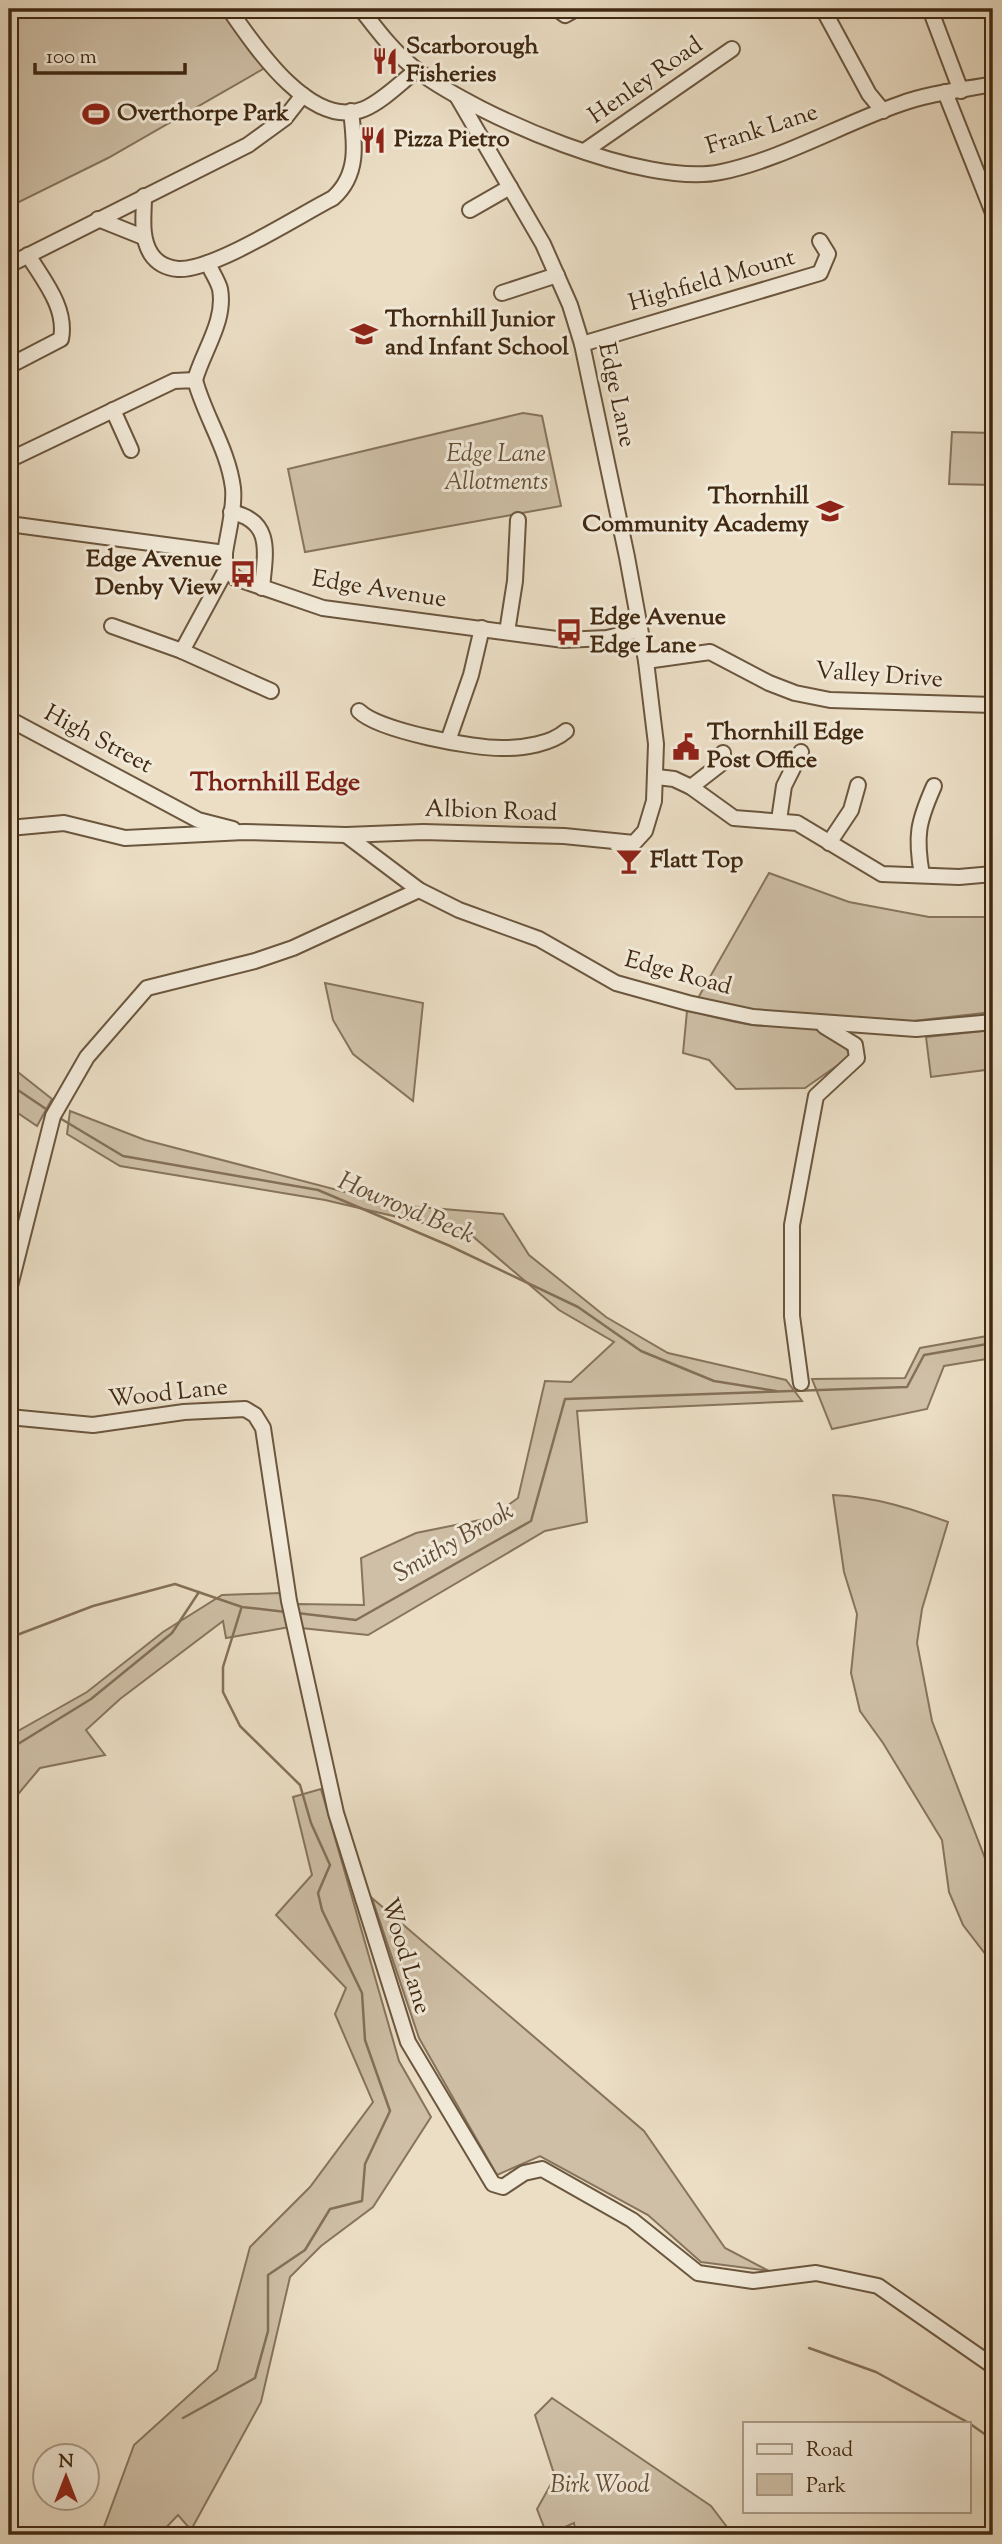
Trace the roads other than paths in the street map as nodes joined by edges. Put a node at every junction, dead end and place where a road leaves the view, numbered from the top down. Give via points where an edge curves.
1 (229, 9) edge
2 (361, 9) edge
3 (557, 9) edge
4 (576, 9) edge
5 (823, 9) edge
6 (930, 9) edge
7 (733, 49) dead end
8 (417, 70) junction
9 (993, 84) edge
10 (961, 91) junction
11 (945, 92) junction
12 (303, 95) junction
13 (458, 98) junction
14 (351, 111) junction
15 (883, 111) junction
16 (498, 117) junction
17 (482, 139) junction
18 (586, 150) junction
19 (510, 187) junction
20 (144, 196) junction
21 (470, 210) dead end
22 (993, 213) edge
23 (98, 219) junction
24 (143, 237) junction
25 (820, 241) dead end
26 (28, 255) junction
27 (208, 263) junction
28 (9, 265) edge
29 (557, 275) junction
30 (502, 293) dead end
31 (582, 344) junction
32 (9, 366) edge
33 (195, 380) junction
34 (113, 410) junction
35 (131, 450) dead end
36 (9, 460) edge
37 (231, 512) junction
38 (518, 520) dead end
39 (9, 524) edge
40 (225, 553) junction
41 (227, 568) junction
42 (262, 589) junction
43 (112, 626) dead end
44 (482, 628) junction
45 (640, 630) junction
46 (507, 632) junction
47 (181, 651) junction
48 (646, 660) junction
49 (271, 691) dead end
50 (993, 705) edge
51 (359, 711) dead end
52 (9, 719) edge
53 (566, 731) dead end
54 (448, 741) junction
55 (723, 752) dead end
56 (801, 752) dead end
57 (657, 777) junction
58 (858, 785) dead end
59 (934, 786) dead end
60 (691, 787) junction
61 (779, 820) junction
62 (9, 828) edge
63 (244, 832) junction
64 (346, 835) junction
65 (634, 843) joint
66 (830, 843) junction
67 (993, 874) edge
68 (922, 876) junction
69 (419, 890) junction
70 (993, 1021) edge
71 (817, 1022) junction
72 (9, 1290) edge
73 (801, 1383) dead end
74 (9, 1417) edge
75 (993, 2366) edge

1 - 12 street via 270,65
2 - 8 street, Frank Lane
3 - 4 street via 565,15
5 - 15 street
6 - 10 street
7 - 18 street, Henley Road
8 - 13 street, Frank Lane
8 - 14 street via 372,105
9 - 10 street, Frank Lane
10 - 11 street, Frank Lane
11 - 15 street, Frank Lane
11 - 22 street
12 - 14 street via 338,113
12 - 20 street via 285,118 248,145
13 - 16 street, Frank Lane
13 - 17 street, Edge Lane
14 - 27 street via 353,167 344,188
15 - 18 street, Frank Lane via 720,173 664,173 627,166
16 - 17 street
16 - 18 street, Frank Lane
17 - 19 street, Edge Lane
19 - 21 street
19 - 29 street, Edge Lane
20 - 23 street
20 - 24 street
23 - 24 street
23 - 26 street
24 - 27 street via 152,256 164,266 179,269
25 - 31 street, Highfield Mount via 828,254 820,274
26 - 28 street
26 - 32 street via 64,324 61,339
27 - 33 street via 220,289 219,313
29 - 30 street
29 - 31 street, Edge Lane
31 - 45 street, Edge Lane
33 - 34 street via 174,381
33 - 37 street via 226,455 233,490
34 - 35 street
34 - 36 street
37 - 40 street
37 - 42 street via 249,516 260,529 266,552
38 - 46 street
39 - 40 street
40 - 41 street
41 - 42 street, Edge Avenue via 235,578
41 - 47 street
42 - 44 street, Edge Avenue via 323,608
43 - 47 street
44 - 46 street, Edge Avenue
44 - 54 street
45 - 46 street, Edge Avenue via 607,638 564,640
45 - 48 street, Edge Lane
47 - 49 street
48 - 50 street, Valley Drive via 710,652 769,683 830,700
48 - 57 street, Edge Lane
51 - 54 street via 366,719
52 - 63 street, High Street via 198,820
53 - 54 street via 548,741 505,748
55 - 60 street via 722,763
56 - 61 street via 784,786
57 - 60 street
57 - 65 street, Edge Lane via 650,819
58 - 66 street via 851,810
59 - 68 street via 918,822 916,846
60 - 61 street via 734,818
61 - 66 street via 797,823
62 - 63 street via 64,823 125,838
63 - 64 street, Albion Road
64 - 65 street, Albion Road via 423,832
64 - 69 street, Edge Road
66 - 68 street via 882,874
67 - 68 street
69 - 71 street, Edge Road via 539,939 616,983 753,1017
69 - 72 street via 293,948 148,988 87,1057 53,1116
70 - 71 street, Edge Road via 916,1029
71 - 73 street via 845,1036 855,1045 857,1058 816,1096 792,1225 792,1316
74 - 75 street, Wood Lane via 93,1425 184,1412 245,1409 255,1415 262,1428 289,1601 348,1852 408,2042 493,2184 503,2187 524,2173 542,2169 632,2220 698,2273 753,2281 816,2273 878,2286

